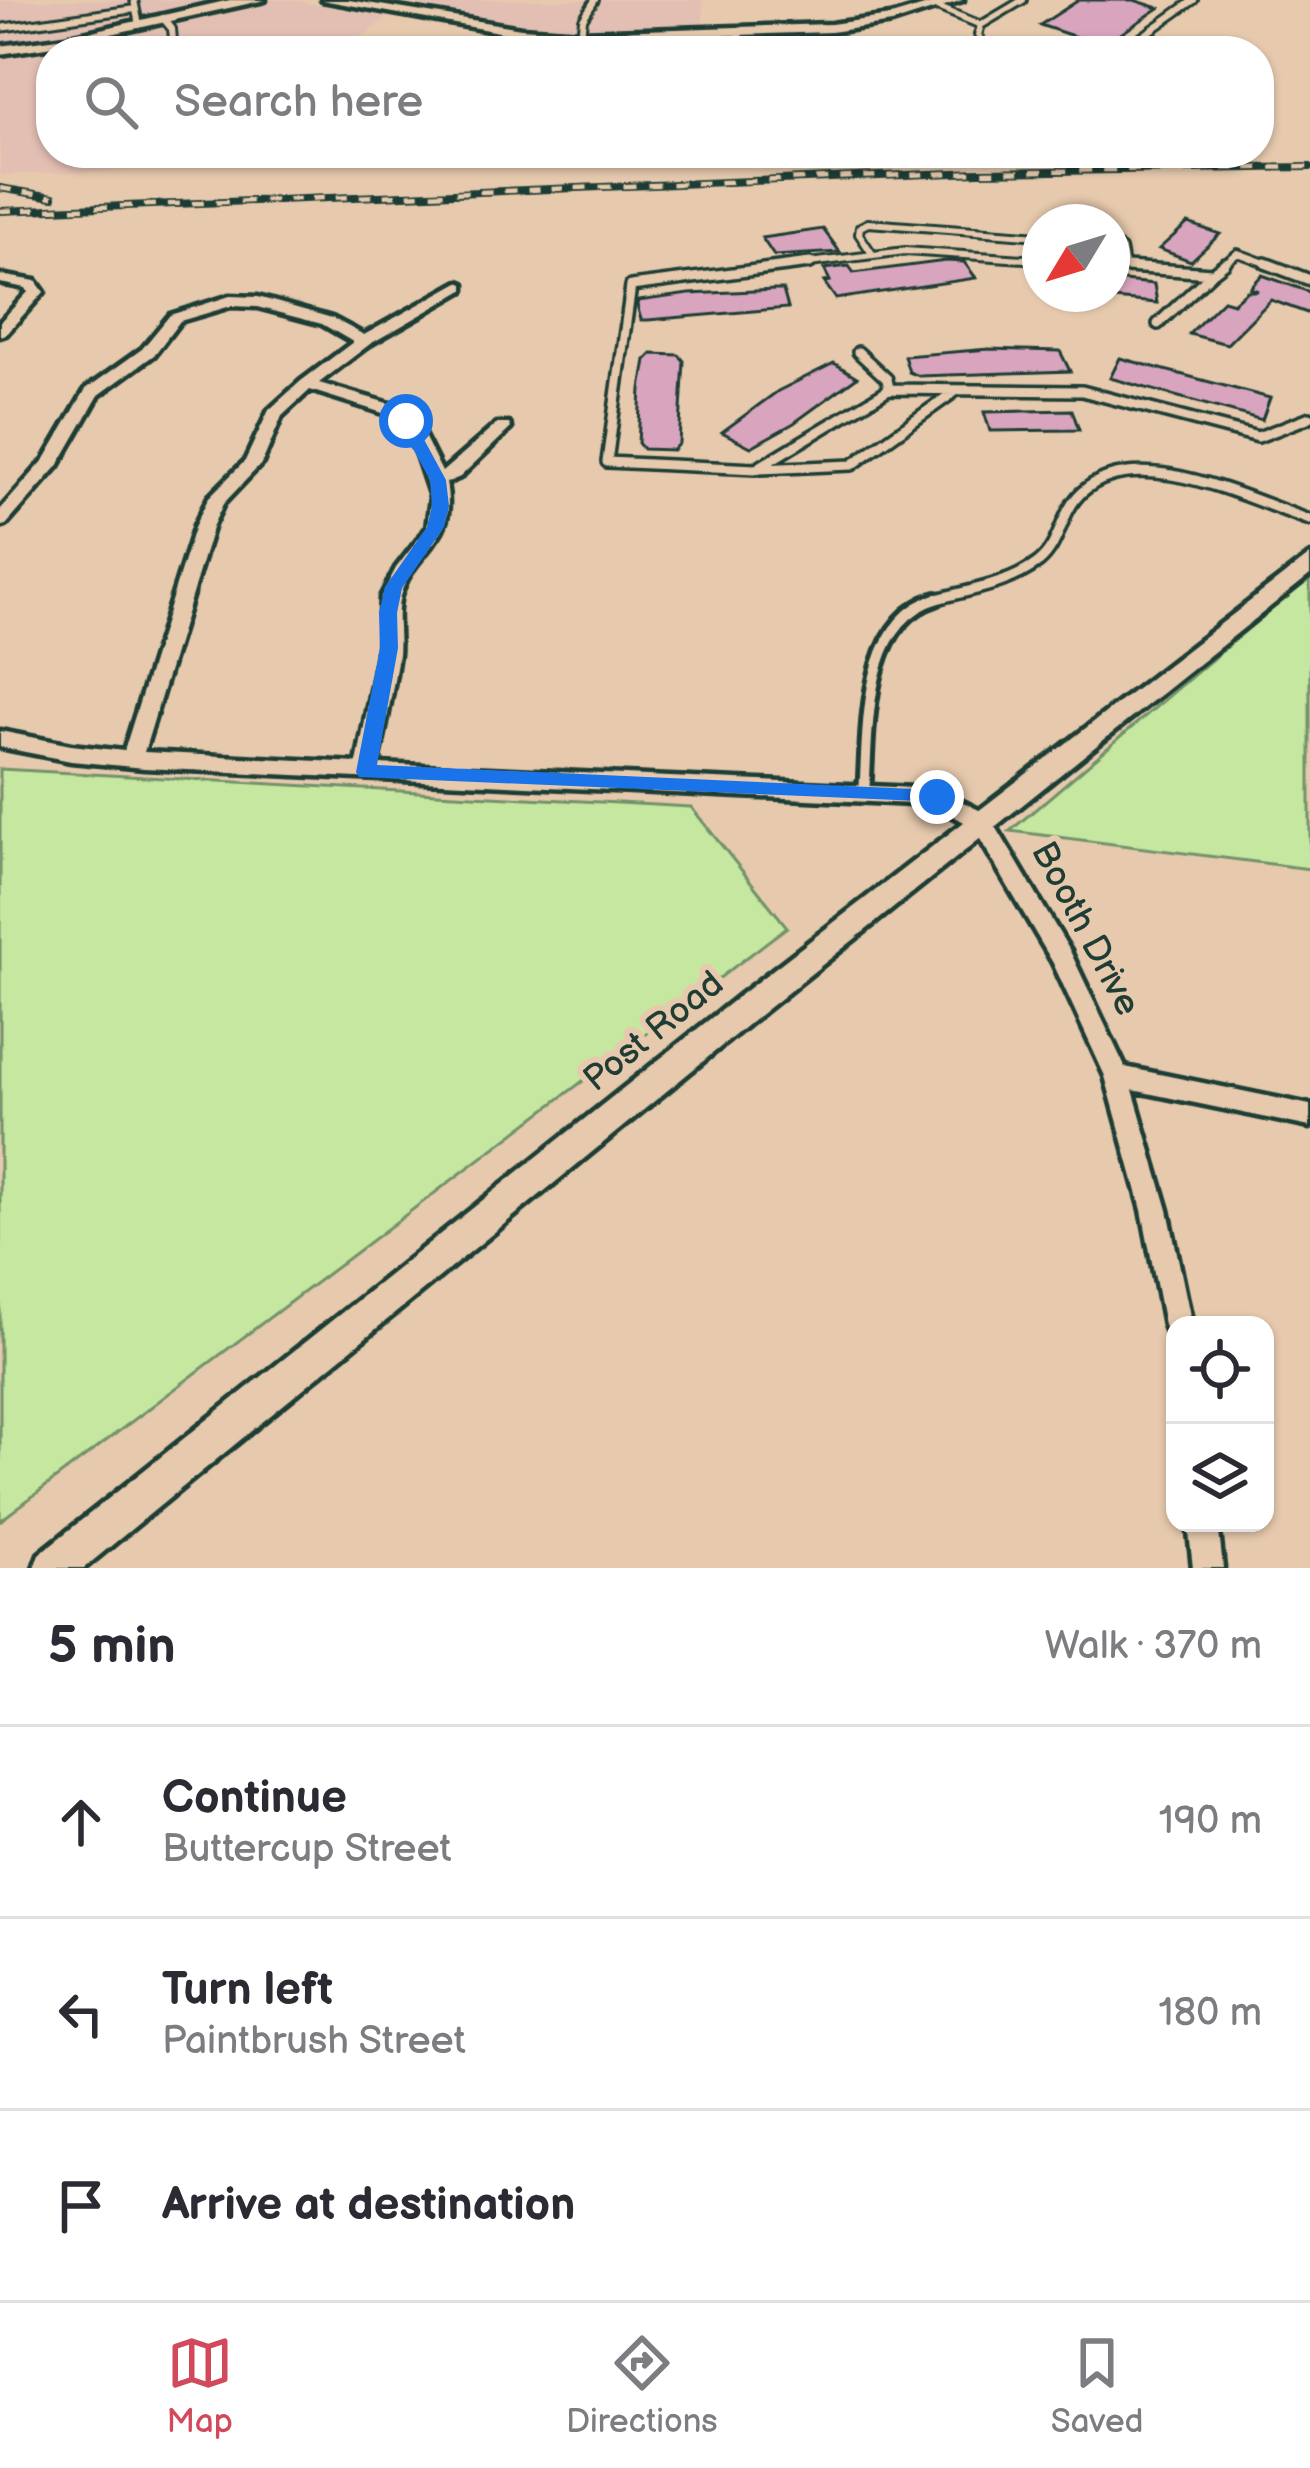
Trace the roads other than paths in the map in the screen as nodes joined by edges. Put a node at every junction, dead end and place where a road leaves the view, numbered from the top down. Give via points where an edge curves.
1 (259, 0) edge
2 (328, 0) edge
3 (419, 0) edge
4 (595, 0) edge
5 (957, 0) edge
6 (1023, 0) edge
7 (1194, 0) edge
8 (134, 4) edge
9 (937, 7) junction
10 (404, 13) junction
11 (163, 18) junction
12 (139, 25) junction
13 (981, 25) junction
14 (0, 28) edge
15 (741, 32) junction
16 (90, 36) edge
17 (173, 36) edge
18 (580, 36) junction
19 (739, 36) edge
20 (979, 36) edge
21 (1144, 36) edge
22 (36, 47) edge
23 (0, 50) edge
24 (986, 232) junction
25 (1022, 235) edge
26 (873, 255) junction
27 (986, 256) junction
28 (1022, 259) edge
29 (1130, 267) edge
30 (1212, 273) junction
31 (0, 279) edge
32 (1310, 280) edge
33 (459, 287) dead end
34 (1158, 325) dead end
35 (0, 331) edge
36 (364, 341) junction
37 (858, 352) dead end
38 (307, 383) junction
39 (889, 388) junction
40 (958, 389) junction
41 (1310, 417) edge
42 (503, 428) dead end
43 (756, 469) junction
44 (438, 480) junction
45 (1310, 520) edge
46 (0, 521) edge
47 (1310, 563) edge
48 (0, 740) edge
49 (132, 757) junction
50 (366, 772) junction
51 (864, 794) junction
52 (981, 821) junction
53 (1117, 1076) junction
54 (1310, 1116) edge
55 (1176, 1316) edge
56 (1204, 1532) edge
57 (53, 1568) edge
58 (1208, 1568) edge

1 - 11 street
2 - 10 street
3 - 10 street
4 - 18 lane
5 - 9 street
6 - 13 lane
7 - 21 lane
8 - 12 lane
8 - 14 lane
9 - 13 lane
9 - 15 street via 831,28
10 - 18 street
11 - 12 street
11 - 17 lane
12 - 16 street
13 - 20 lane
15 - 18 street
15 - 19 lane
22 - 23 street
24 - 25 lane
24 - 26 lane via 868,223 859,234
24 - 27 lane
26 - 27 lane
26 - 43 lane via 631,286 607,462
27 - 28 lane
29 - 30 lane
30 - 32 lane via 1238,253
30 - 34 lane
31 - 35 street via 36,292
33 - 36 street
36 - 38 street
36 - 46 street via 258,302 230,301 176,318 148,352 92,392 52,462
37 - 39 lane
38 - 44 street via 395,411
38 - 49 street via 275,414 253,463 215,501
39 - 40 lane
39 - 43 lane
40 - 41 lane via 1082,391 1258,437
40 - 43 lane via 852,465
42 - 44 street
44 - 50 street via 436,527 393,587
45 - 51 lane via 1152,472 1124,471 1092,484 1071,504 1051,554 1021,574 900,615 878,666
47 - 52 street, Post Road
48 - 49 street
49 - 50 street
50 - 51 street
51 - 52 street via 937,797
52 - 53 street, Booth Drive via 1062,958
52 - 57 street, Post Road
53 - 54 street, Booth Drive
53 - 55 street, Booth Drive
56 - 58 street

